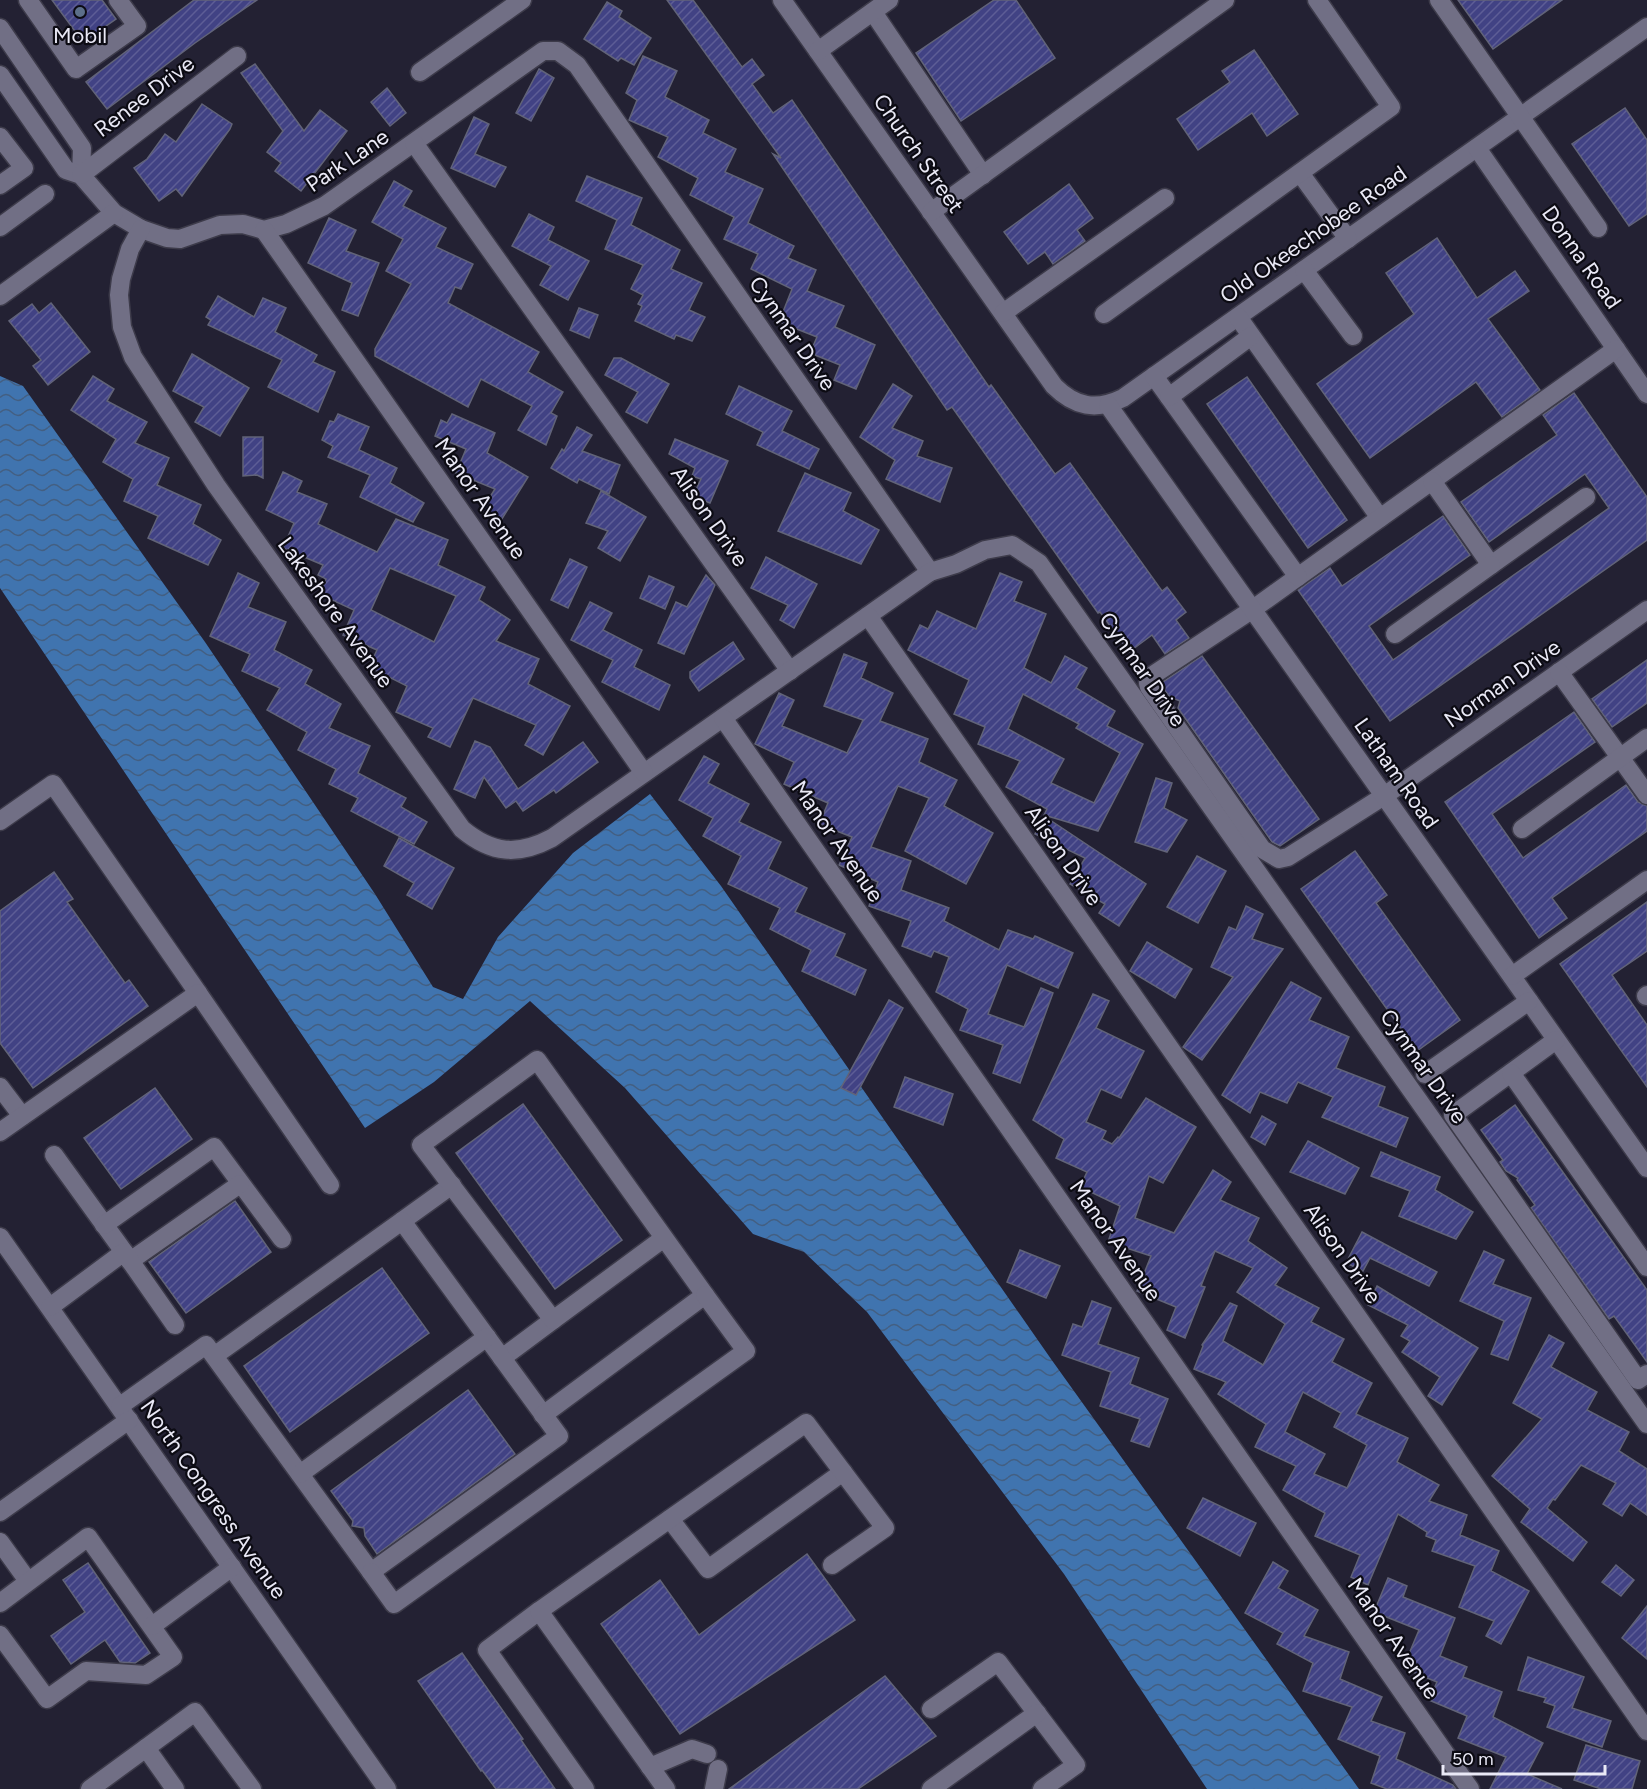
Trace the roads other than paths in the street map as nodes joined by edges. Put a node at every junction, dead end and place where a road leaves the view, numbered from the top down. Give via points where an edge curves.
1 (28, 0) edge
2 (118, 0) edge
3 (522, 0) edge
4 (782, 0) edge
5 (889, 0) edge
6 (1225, 0) edge
7 (1317, 0) edge
8 (1439, 0) edge
9 (873, 12) junction
10 (1647, 27) edge
11 (0, 28) edge
12 (558, 51) joint
13 (818, 51) junction
14 (237, 56) dead end
15 (420, 72) dead end
16 (0, 75) edge
17 (1521, 117) junction
18 (0, 137) edge
19 (414, 143) junction
20 (1477, 148) junction
21 (1300, 173) junction
22 (81, 175) junction
23 (983, 175) junction
24 (0, 185) edge
25 (45, 194) dead end
26 (1165, 198) dead end
27 (931, 212) junction
28 (114, 213) junction
29 (0, 227) edge
30 (1598, 228) dead end
31 (141, 229) junction
32 (264, 230) junction
33 (1348, 239) junction
34 (1304, 270) junction
35 (0, 296) edge
36 (1003, 313) junction
37 (1104, 314) dead end
38 (1238, 317) junction
39 (1251, 336) junction
40 (1353, 336) dead end
41 (1616, 349) junction
42 (1154, 376) junction
43 (1647, 394) edge
44 (1169, 397) junction
45 (1108, 405) junction
46 (1432, 481) junction
47 (1586, 497) dead end
48 (1380, 518) junction
49 (1491, 565) junction
50 (930, 572) junction
51 (1298, 577) junction
52 (1253, 609) junction
53 (1647, 610) edge
54 (868, 616) junction
55 (1395, 634) dead end
56 (790, 671) junction
57 (1559, 672) junction
58 (723, 718) junction
59 (1647, 738) edge
60 (1621, 758) junction
61 (644, 773) junction
62 (1647, 795) edge
63 (1384, 796) junction
64 (0, 821) edge
65 (1522, 829) dead end
66 (1647, 880) edge
67 (1512, 976) junction
68 (198, 993) junction
69 (1529, 1001) junction
70 (1556, 1040) junction
71 (1511, 1073) junction
72 (1425, 1074) dead end
73 (0, 1087) edge
74 (22, 1116) junction
75 (0, 1132) edge
76 (54, 1155) dead end
77 (1645, 1163) edge
78 (240, 1184) junction
79 (330, 1185) dead end
80 (452, 1185) junction
81 (402, 1221) junction
82 (104, 1225) junction
83 (0, 1237) edge
84 (664, 1238) junction
85 (282, 1239) dead end
86 (127, 1257) junction
87 (1647, 1267) edge
88 (705, 1295) junction
89 (50, 1307) junction
90 (553, 1320) junction
91 (175, 1325) dead end
92 (487, 1337) junction
93 (214, 1356) junction
94 (502, 1358) junction
95 (1647, 1374) edge
96 (125, 1413) junction
97 (543, 1415) junction
98 (1647, 1424) edge
99 (843, 1472) junction
100 (300, 1474) junction
101 (2, 1507) edge
102 (670, 1519) junction
103 (0, 1542) edge
104 (832, 1564) dead end
105 (232, 1567) junction
106 (371, 1572) junction
107 (28, 1581) junction
108 (0, 1603) edge
109 (539, 1611) junction
110 (152, 1626) junction
111 (0, 1635) edge
112 (931, 1709) dead end
113 (1037, 1713) junction
114 (1647, 1731) edge
115 (146, 1748) junction
116 (706, 1754) dead end
117 (650, 1767) junction
118 (718, 1769) dead end
119 (90, 1789) edge
120 (176, 1789) edge
121 (252, 1789) edge
122 (387, 1789) edge
123 (585, 1789) edge
124 (666, 1789) edge
125 (714, 1789) edge
126 (931, 1789) edge
127 (1042, 1789) edge
128 (1470, 1789) edge

1 - 2 street via 76,69 136,26
3 - 15 street
4 - 13 street, Church Street
5 - 9 street
6 - 23 street
7 - 21 street via 1390,107
8 - 17 street
9 - 13 street
9 - 23 street
10 - 17 street, Old Okeechobee Road
11 - 22 street via 82,148
12 - 19 street, Park Lane via 543,51
12 - 50 street, Cynmar Drive via 577,65
13 - 27 street, Church Street
14 - 22 street, Renee Drive
16 - 22 street via 66,170
17 - 20 street, Old Okeechobee Road
17 - 30 street
18 - 24 street via 24,168
19 - 32 street, Park Lane via 324,206
19 - 56 street, Alison Drive
20 - 33 street, Old Okeechobee Road
20 - 41 street, Donna Road
21 - 33 street
21 - 37 street
22 - 28 street
23 - 27 street
25 - 29 street
26 - 36 street
27 - 36 street, Church Street
28 - 31 street
28 - 35 street
31 - 32 street, Park Lane via 180,239 220,225 243,224
31 - 61 street, Lakeshore Avenue via 130,249 119,295 122,327 133,357 216,485 462,830 482,843 505,850 537,846
32 - 61 street, Manor Avenue
33 - 34 street, Old Okeechobee Road
34 - 38 street, Old Okeechobee Road
34 - 40 street
36 - 45 street, Church Street via 1065,397 1079,404
38 - 39 street
38 - 42 street, Old Okeechobee Road
39 - 44 street
39 - 48 street
41 - 43 street, Donna Road
41 - 46 street
42 - 44 street
42 - 45 street, Old Okeechobee Road
44 - 51 street
45 - 52 street, Latham Road
46 - 48 street
46 - 49 street
47 - 49 street
48 - 51 street
49 - 55 street
50 - 54 street
50 - 98 street, Cynmar Drive via 984,550 1012,544 1039,563
51 - 52 street
52 - 63 street, Latham Road
52 - 63 street, Norman Drive via 1150,677 1148,683 1262,849 1279,859 1288,857
53 - 57 street, Norman Drive
54 - 56 street
54 - 114 street, Alison Drive
56 - 58 street
57 - 60 street
57 - 63 street, Norman Drive
58 - 61 street
58 - 128 street, Manor Avenue
59 - 60 street
60 - 62 street
60 - 65 street
63 - 67 street, Latham Road
64 - 68 street via 53,784
66 - 67 street
67 - 69 street, Latham Road
68 - 74 street
68 - 79 street
69 - 70 street, Latham Road
69 - 72 street
70 - 71 street
70 - 77 street, Latham Road
71 - 87 street
71 - 95 street via 1453,1114 1638,1380
73 - 74 street
74 - 75 street
76 - 82 street
78 - 82 street via 214,1147
78 - 85 street
78 - 86 street
80 - 81 street
80 - 84 street via 421,1145 537,1060
80 - 90 street
81 - 92 street
81 - 93 street
82 - 86 street
83 - 89 street, North Congress Avenue
84 - 88 street
84 - 90 street
86 - 89 street
86 - 91 street
88 - 97 street
88 - 106 street via 746,1351 394,1604
89 - 96 street, North Congress Avenue
90 - 94 street
92 - 94 street
92 - 100 street
93 - 96 street via 206,1345
93 - 100 street
94 - 97 street
96 - 101 street
96 - 105 street, North Congress Avenue
97 - 106 street via 559,1436
99 - 102 street via 806,1423
99 - 102 street via 708,1569
99 - 104 street via 885,1528
100 - 106 street
102 - 109 street
103 - 107 street
105 - 110 street
105 - 122 street, North Congress Avenue
107 - 108 street
107 - 110 street via 88,1537
109 - 117 street
109 - 123 street via 487,1650
110 - 111 street via 173,1657 146,1675 86,1671 47,1699
112 - 113 street via 998,1662
113 - 126 street
113 - 127 street via 1076,1765
115 - 119 street
115 - 120 street
115 - 121 street via 195,1712
116 - 117 street via 692,1749
117 - 124 street
118 - 125 street

